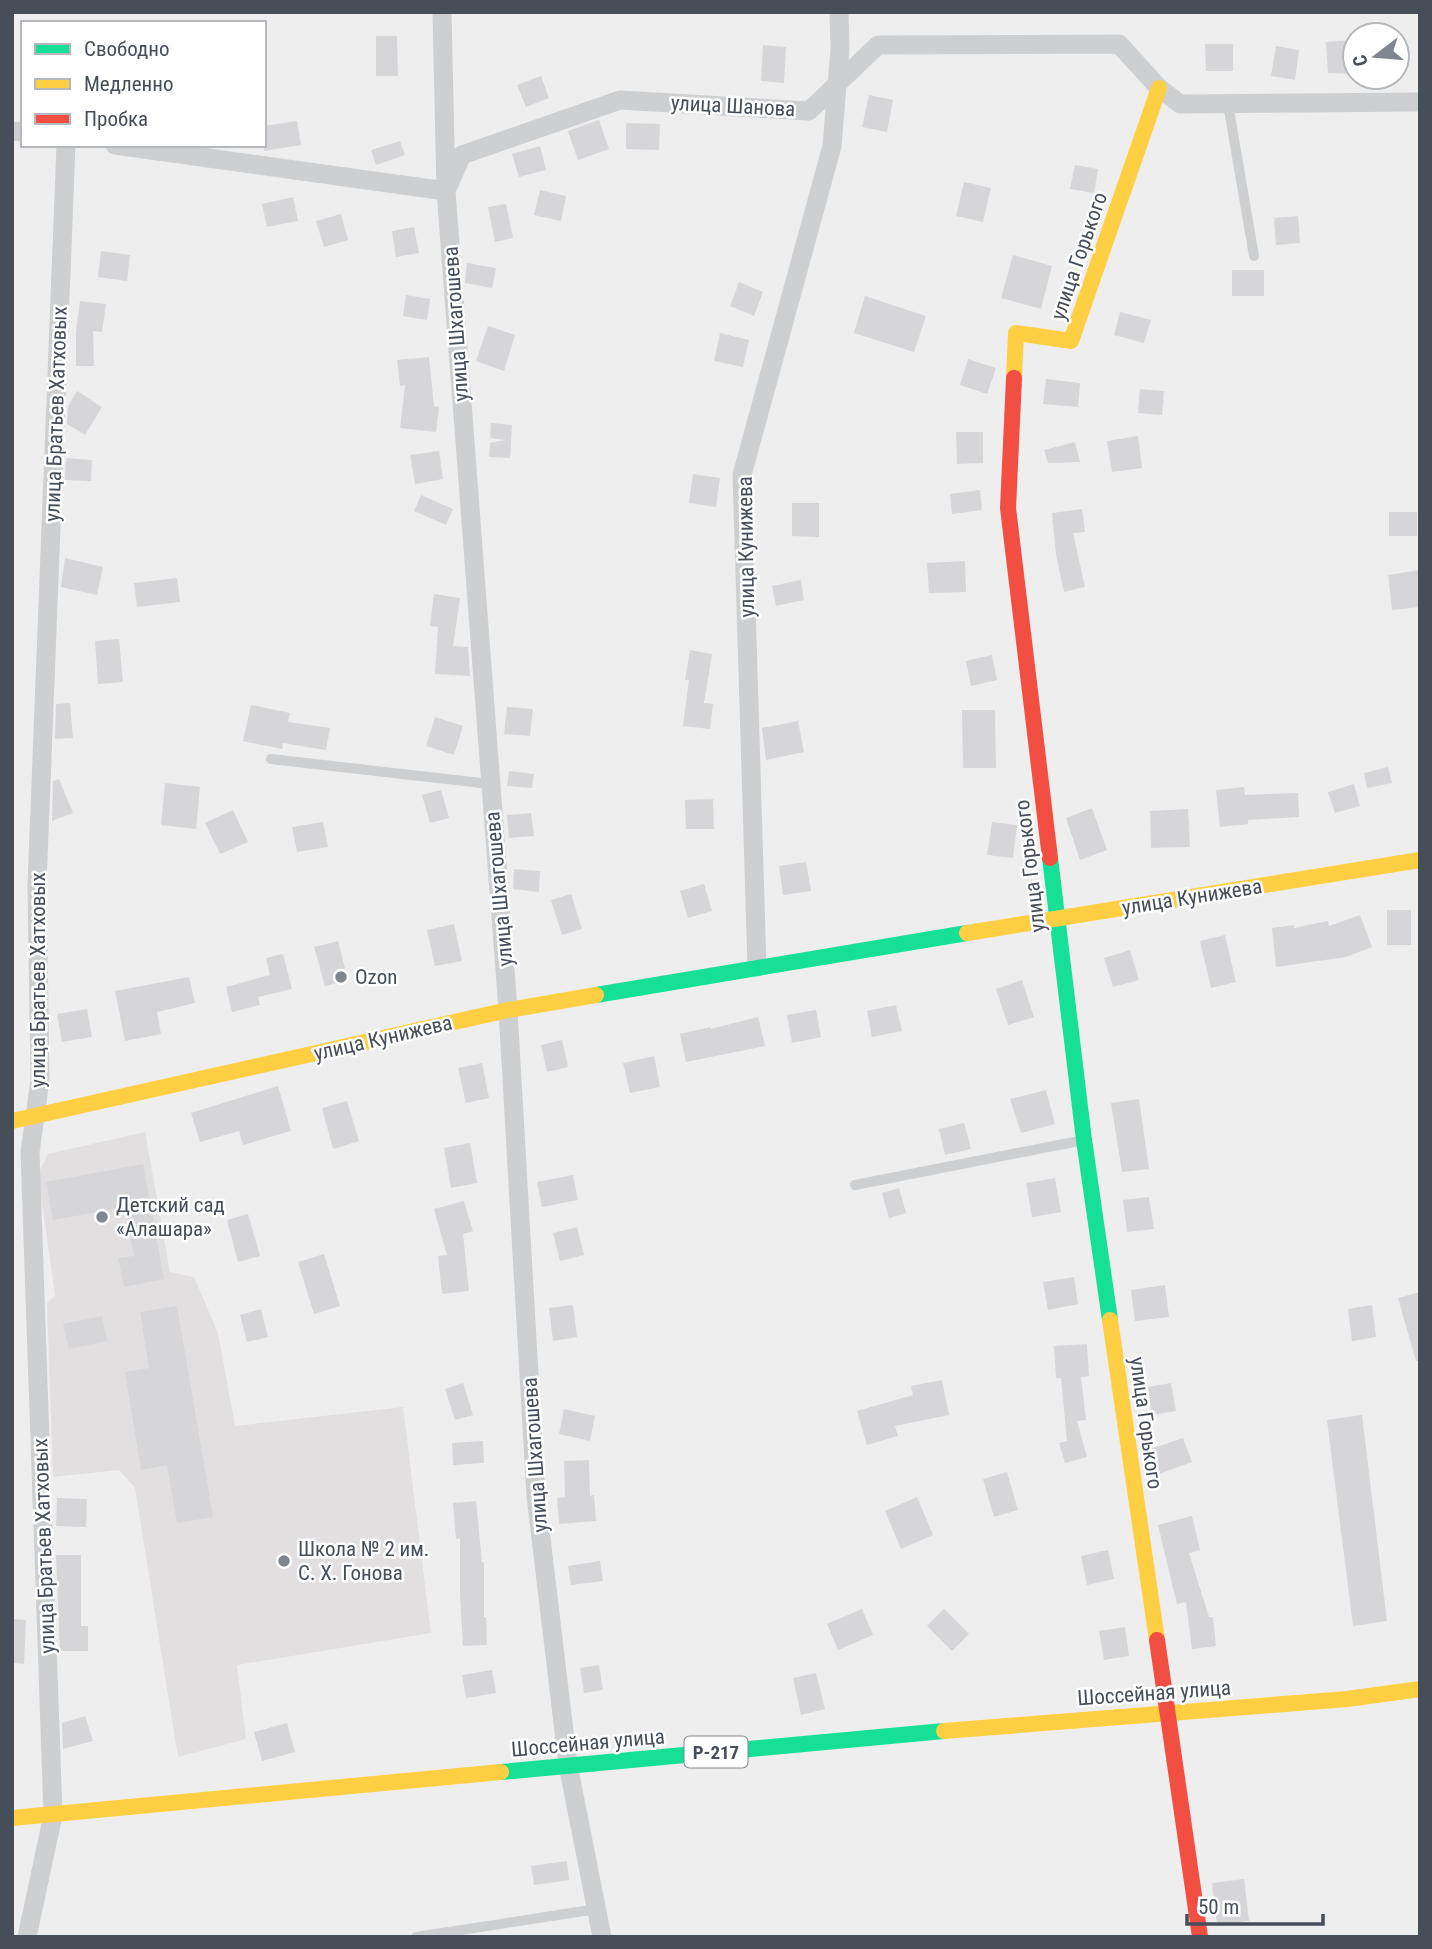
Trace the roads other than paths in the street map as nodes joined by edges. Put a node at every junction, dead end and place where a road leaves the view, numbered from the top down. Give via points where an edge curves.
1 (442, 12) edge
2 (839, 12) edge
3 (837, 85) junction
4 (1159, 88) junction
5 (1420, 102) edge
6 (1228, 104) junction
7 (66, 147) edge
8 (129, 147) edge
9 (446, 191) junction
10 (1254, 256) dead end
11 (271, 760) dead end
12 (490, 784) junction
13 (1420, 860) edge
14 (1058, 919) junction
15 (757, 967) junction
16 (508, 1010) junction
17 (35, 1117) junction
18 (12, 1121) edge
19 (1084, 1140) junction
20 (855, 1185) dead end
21 (1420, 1689) edge
22 (1167, 1713) junction
23 (568, 1765) junction
24 (53, 1815) junction
25 (12, 1818) edge
26 (597, 1909) junction
27 (27, 1937) edge
28 (416, 1937) edge
29 (602, 1937) edge
30 (1200, 1937) edge

1 - 9 street, улица Шхагошева
2 - 3 street, улица Кунижева
3 - 4 street, улица Шанова via 878,46 1119,44
3 - 9 street, улица Шанова via 809,111 620,100 462,155
3 - 15 street, улица Кунижева via 832,146 742,475
4 - 6 street, улица Шанова via 1180,104
4 - 14 main road, улица Горького via 1071,341 1016,333 1008,508
5 - 6 street, улица Шанова
6 - 10 lane
7 - 17 street, улица Братьев Хатховых via 37,885 40,1080
8 - 9 street
9 - 12 street, улица Шхагошева
11 - 12 lane
12 - 16 street, улица Шхагошева
13 - 14 main road, улица Кунижева
14 - 15 main road, улица Кунижева
14 - 19 main road, улица Горького
15 - 16 main road, улица Кунижева
16 - 17 main road, улица Кунижева
16 - 23 street, улица Шхагошева via 536,1496
17 - 18 main road, улица Кунижева
17 - 24 street, улица Братьев Хатховых via 30,1152
19 - 20 lane
19 - 22 main road, улица Горького
21 - 22 main road, Шоссейная улица / Р-217
22 - 23 main road, Шоссейная улица / Р-217
22 - 30 main road, улица Горького
23 - 24 main road, Шоссейная улица / Р-217
23 - 26 street, улица Шхагошева
24 - 25 main road, Шоссейная улица / Р-217
24 - 27 street, улица Братьев Хатховых
26 - 28 lane
26 - 29 street, улица Шхагошева

